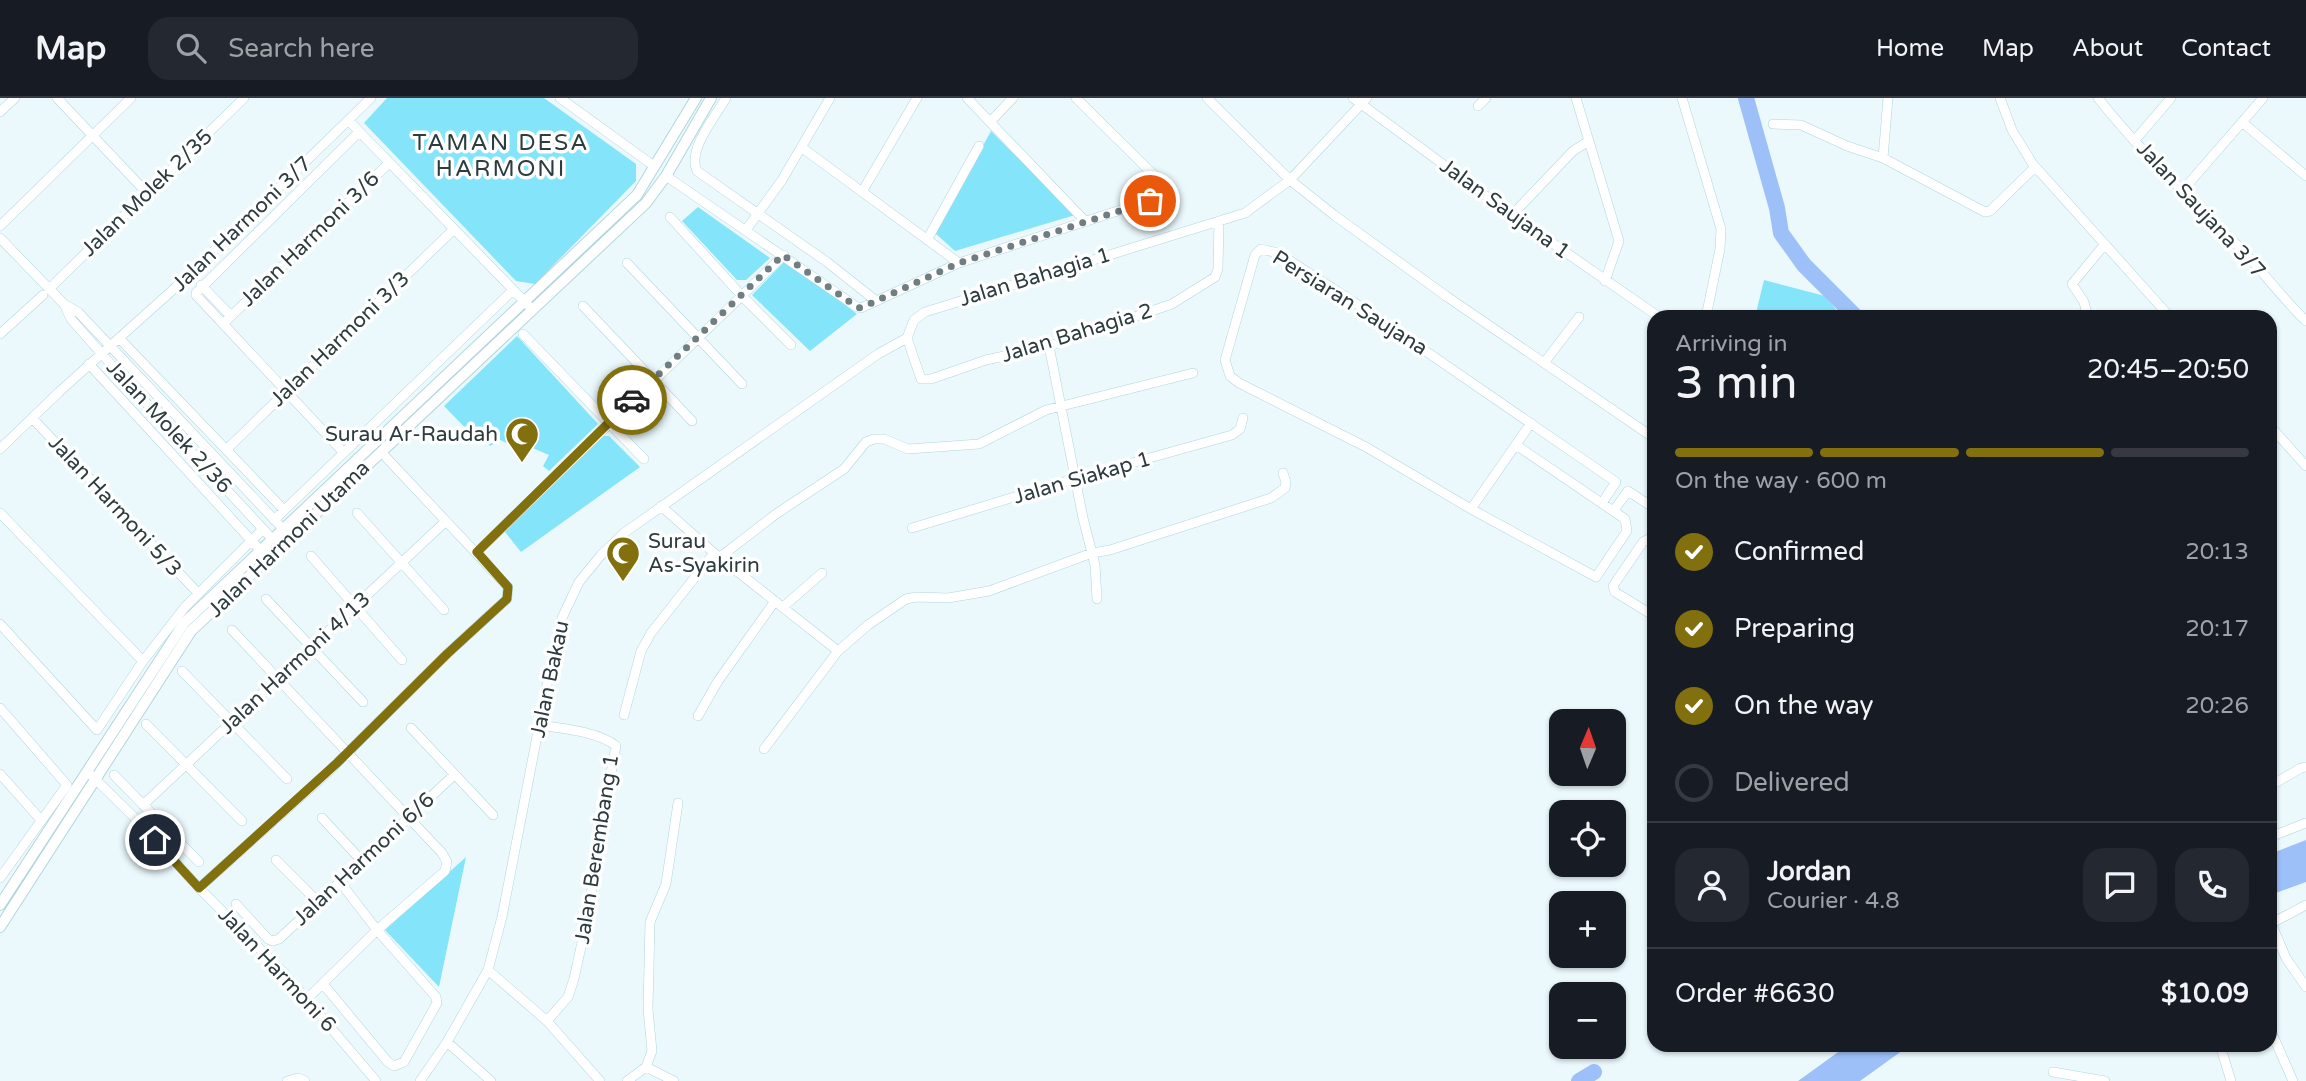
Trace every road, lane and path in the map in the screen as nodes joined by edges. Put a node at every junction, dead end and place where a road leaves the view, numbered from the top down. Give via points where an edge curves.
1 (15, 98) edge
2 (57, 98) edge
3 (131, 98) edge
4 (244, 98) edge
5 (371, 98) edge
6 (560, 98) edge
7 (696, 98) edge
8 (710, 98) edge
9 (726, 98) edge
10 (830, 98) edge
11 (917, 98) edge
12 (967, 98) edge
13 (1013, 98) edge
14 (1076, 98) edge
15 (1207, 98) edge
16 (1353, 98) edge
17 (1486, 98) edge
18 (1576, 98) edge
19 (1682, 98) edge
20 (1888, 98) edge
21 (2000, 98) edge
22 (2098, 98) edge
23 (2171, 98) edge
24 (2263, 98) edge
25 (1364, 102) edge
26 (1478, 106) dead end
27 (0, 112) edge
28 (348, 121) junction
29 (990, 122) junction
30 (2242, 122) junction
31 (1773, 124) dead end
32 (359, 132) junction
33 (92, 135) junction
34 (2135, 140) junction
35 (1589, 141) junction
36 (979, 146) dead end
37 (801, 147) junction
38 (1883, 158) junction
39 (389, 163) junction
40 (654, 166) junction
41 (2035, 167) junction
42 (666, 176) junction
43 (2306, 176) edge
44 (1290, 180) junction
45 (2183, 190) junction
46 (862, 192) junction
47 (147, 193) junction
48 (760, 213) junction
49 (1512, 215) junction
50 (670, 217) dead end
51 (1219, 221) junction
52 (1086, 222) junction
53 (0, 226) edge
54 (454, 229) junction
55 (748, 231) junction
56 (0, 238) edge
57 (927, 240) junction
58 (2105, 244) junction
59 (783, 255) junction
60 (627, 263) dead end
61 (959, 263) junction
62 (1608, 275) junction
63 (513, 290) junction
64 (46, 292) junction
65 (742, 296) junction
66 (875, 300) junction
67 (525, 302) junction
68 (64, 304) junction
69 (583, 306) dead end
70 (533, 310) junction
71 (1650, 310) edge
72 (1707, 310) edge
73 (2086, 310) edge
74 (2164, 310) edge
75 (1579, 317) dead end
76 (227, 319) junction
77 (2306, 321) edge
78 (0, 334) edge
79 (523, 334) dead end
80 (119, 338) junction
81 (906, 338) junction
82 (697, 339) junction
83 (791, 345) dead end
84 (109, 346) junction
85 (1049, 346) junction
86 (101, 353) junction
87 (1544, 363) junction
88 (89, 365) junction
89 (1193, 373) dead end
90 (653, 380) junction
91 (742, 384) dead end
92 (286, 392) junction
93 (1061, 406) junction
94 (32, 418) junction
95 (1243, 418) dead end
96 (692, 421) dead end
97 (610, 423) junction
98 (1531, 423) junction
99 (1647, 433) edge
100 (2277, 434) edge
101 (1516, 445) junction
102 (0, 449) edge
103 (226, 449) junction
104 (343, 452) junction
105 (381, 452) junction
106 (643, 459) dead end
107 (2306, 466) edge
108 (1283, 473) dead end
109 (1075, 478) junction
110 (1602, 503) junction
111 (1647, 504) edge
112 (662, 506) junction
113 (1471, 509) junction
114 (284, 510) junction
115 (1614, 510) junction
116 (0, 513) edge
117 (357, 513) dead end
118 (274, 520) junction
119 (446, 521) junction
120 (912, 528) dead end
121 (263, 529) junction
122 (287, 533) junction
123 (1647, 540) edge
124 (251, 541) junction
125 (276, 543) junction
126 (261, 551) junction
127 (477, 552) junction
128 (1085, 555) junction
129 (312, 556) dead end
130 (714, 556) junction
131 (402, 563) junction
132 (822, 573) dead end
133 (198, 593) junction
134 (1097, 598) dead end
135 (266, 599) dead end
136 (357, 605) junction
137 (775, 605) junction
138 (444, 610) dead end
139 (1647, 612) edge
140 (0, 624) edge
141 (233, 630) dead end
142 (312, 648) junction
143 (834, 656) junction
144 (402, 660) dead end
145 (144, 661) junction
146 (182, 671) dead end
147 (278, 678) junction
148 (363, 702) dead end
149 (0, 708) edge
150 (624, 715) dead end
151 (698, 716) dead end
152 (540, 722) junction
153 (231, 723) junction
154 (146, 724) dead end
155 (411, 728) dead end
156 (764, 749) dead end
157 (349, 752) junction
158 (186, 765) junction
159 (2306, 767) edge
160 (87, 772) junction
161 (0, 774) edge
162 (114, 775) dead end
163 (454, 775) junction
164 (97, 779) junction
165 (287, 779) dead end
166 (2277, 782) edge
167 (678, 803) dead end
168 (143, 805) junction
169 (493, 815) dead end
170 (322, 818) dead end
171 (409, 819) junction
172 (41, 820) junction
173 (242, 821) dead end
174 (2306, 823) edge
175 (2277, 834) edge
176 (276, 860) dead end
177 (362, 861) junction
178 (199, 862) dead end
179 (0, 878) edge
180 (340, 882) junction
181 (199, 888) junction
182 (318, 902) junction
183 (236, 904) dead end
184 (2306, 905) edge
185 (4, 906) edge
186 (2277, 920) edge
187 (0, 927) edge
188 (377, 930) junction
189 (2277, 937) edge
190 (488, 970) junction
191 (323, 984) junction
192 (2306, 987) edge
193 (308, 998) junction
194 (547, 1021) junction
195 (447, 1042) junction
196 (2277, 1045) edge
197 (2222, 1052) edge
198 (646, 1067) junction
199 (2053, 1072) dead end
200 (287, 1081) edge
201 (305, 1081) edge
202 (376, 1081) edge
203 (421, 1081) edge
204 (491, 1081) edge
205 (600, 1081) edge
206 (627, 1081) edge
207 (674, 1081) edge
208 (2105, 1081) edge
209 (2231, 1081) edge
210 (2293, 1081) edge

1 - 27 street
2 - 33 street
3 - 33 street
4 - 47 street, Jalan Molek 2/35
5 - 28 street, Jalan Harmoni 3/7
6 - 40 street
7 - 40 main road, Jalan Harmoni Utama
8 - 42 main road, Jalan Harmoni Utama
9 - 48 street via 694,152 694,165
10 - 37 street
11 - 46 street
12 - 29 street
13 - 29 street
14 - 52 street via 1172,193
15 - 44 street
16 - 25 street, Jalan Saujana 1
17 - 26 street
18 - 35 street
19 - 72 street via 1721,229
20 - 38 street
21 - 41 street via 2012,130
22 - 34 street, Jalan Saujana 3/7
23 - 34 street
24 - 30 street
25 - 44 street, Jalan Bahagia 1
25 - 49 street, Jalan Saujana 1
28 - 32 street
28 - 80 street, Jalan Harmoni 3/7
29 - 52 street
30 - 43 street
30 - 45 street
31 - 38 street via 1801,125
32 - 39 street
32 - 76 street, Jalan Harmoni 3/6 via 201,285 196,295
33 - 47 street
33 - 53 street
34 - 45 street, Jalan Saujana 3/7
35 - 49 street via 1573,151
35 - 62 street via 1619,241
36 - 57 street
37 - 46 street
37 - 48 street
38 - 41 street via 1985,212
39 - 54 street
39 - 76 street, Jalan Harmoni 3/6
40 - 67 main road, Jalan Harmoni Utama via 637,195
41 - 58 street
42 - 55 street
42 - 70 main road, Jalan Harmoni Utama via 646,203
44 - 51 street, Jalan Bahagia 1 via 1254,208
44 - 87 street
45 - 77 street, Jalan Saujana 3/7
46 - 57 street
47 - 64 street, Jalan Molek 2/35
48 - 55 street
48 - 66 street
49 - 62 street, Jalan Saujana 1
50 - 65 street
51 - 81 street, Jalan Bahagia 1 via 925,312 914,320
51 - 85 street, Jalan Bahagia 2 via 1218,269 1213,280 1172,304
52 - 61 street
54 - 63 street
54 - 92 street, Jalan Harmoni 3/3
55 - 59 street
56 - 64 street, Jalan Molek 2/36
57 - 61 street
58 - 73 street via 2072,284
58 - 74 street
59 - 65 street
59 - 66 street via 857,307
60 - 82 street
61 - 66 street
62 - 71 street, Jalan Saujana 1
63 - 67 street
63 - 104 street
64 - 68 street, Jalan Molek 2/36
64 - 78 street, Jalan Molek 2/35
65 - 82 street
65 - 83 street
67 - 70 street
67 - 122 main road, Jalan Harmoni Utama
68 - 84 street, Jalan Molek 2/36 via 78,312
68 - 86 street, Jalan Molek 2/36
69 - 90 street
70 - 105 main road, Jalan Harmoni Utama
75 - 87 street
76 - 92 street
79 - 97 street
80 - 84 street, Jalan Harmoni 3/7
80 - 103 street
81 - 85 street, Jalan Bahagia 2 via 921,379
81 - 112 street, Jalan Bakau
82 - 90 street
82 - 91 street
84 - 86 street, Jalan Harmoni 3/7
84 - 118 street, Jalan Molek 2/36
85 - 93 street
86 - 88 street, Jalan Harmoni 3/7
86 - 121 street, Jalan Molek 2/36
87 - 99 street
88 - 94 street, Jalan Harmoni 3/7
88 - 124 street
89 - 93 street
90 - 96 street
90 - 97 street
92 - 103 street, Jalan Harmoni 3/3
92 - 104 street
93 - 109 street
93 - 130 street via 979,444 908,449 898,443 866,442 844,469
94 - 102 street, Jalan Harmoni 3/7
94 - 133 street, Jalan Harmoni 5/3
95 - 109 street, Jalan Siakap 1 via 1232,435
97 - 106 street
97 - 127 street
98 - 101 street
98 - 110 street, Persiaran Saujana via 1616,482
98 - 113 street, Persiaran Saujana via 1278,253 1261,249 1255,254 1225,360 1230,376 1366,447
100 - 107 street
101 - 110 street
101 - 113 street
103 - 114 street
104 - 114 street
105 - 119 street
105 - 122 main road, Jalan Harmoni Utama
108 - 128 street via 1285,488 1271,498
109 - 120 street, Jalan Siakap 1
109 - 128 street
110 - 115 street
111 - 115 street via 1628,491
112 - 130 street
112 - 152 street, Jalan Bakau via 624,533 579,582 562,618
113 - 115 street, Persiaran Saujana via 1596,577 1626,531 1625,519
114 - 118 street
116 - 145 street
117 - 131 street
118 - 122 street, Jalan Molek 2/36
119 - 127 street
119 - 131 street, Jalan Harmoni 4/13
121 - 124 street
121 - 125 street, Jalan Molek 2/36
122 - 125 main road, Jalan Harmoni Utama
123 - 139 street via 1614,586 1615,592
124 - 126 street
124 - 133 street
125 - 126 main road, Jalan Harmoni Utama
125 - 164 main road, Jalan Harmoni Utama via 191,631
126 - 160 main road, Jalan Harmoni Utama via 184,623
127 - 157 street via 508,587 507,599
128 - 134 street
128 - 143 street via 989,591 906,599
129 - 136 street
130 - 137 street
130 - 150 street via 650,633
131 - 136 street, Jalan Harmoni 4/13
131 - 138 street
132 - 137 street
133 - 145 street
135 - 142 street
136 - 142 street, Jalan Harmoni 4/13
136 - 144 street
137 - 143 street
137 - 151 street via 718,681
140 - 145 street via 97,730
141 - 147 street
142 - 147 street, Jalan Harmoni 4/13
142 - 148 street
143 - 156 street
146 - 153 street
147 - 153 street, Jalan Harmoni 4/13
147 - 157 street
149 - 172 street via 67,785
152 - 190 street, Jalan Bakau
152 - 194 street, Jalan Berembang 1 via 616,746 573,979 568,997
153 - 158 street, Jalan Harmoni 4/13
153 - 165 street
154 - 158 street
155 - 163 street
157 - 171 street
157 - 181 street
158 - 168 street, Jalan Harmoni 4/13
158 - 173 street
159 - 166 street
160 - 164 street, Jalan Harmoni 6
160 - 185 main road, Jalan Harmoni Utama
161 - 172 street
162 - 168 street
163 - 169 street
163 - 171 street, Jalan Harmoni 6/6
164 - 181 street, Jalan Harmoni 6
164 - 185 main road, Jalan Harmoni Utama
167 - 198 street via 666,884 650,922 652,1051
168 - 178 street
170 - 177 street
171 - 177 street, Jalan Harmoni 6/6
171 - 188 street via 447,862 444,871
172 - 179 street
174 - 175 street
176 - 182 street
177 - 180 street, Jalan Harmoni 6/6
180 - 182 street, Jalan Harmoni 6/6
180 - 188 street
181 - 193 street, Jalan Harmoni 6
182 - 183 street, Jalan Harmoni 6/6 via 273,941
184 - 186 street
185 - 187 main road, Jalan Harmoni Utama
188 - 191 street
188 - 191 street via 436,997 437,1003 404,1062 394,1066 387,1061
189 - 192 street
190 - 194 street
190 - 195 street, Jalan Bakau
191 - 193 street
193 - 202 street, Jalan Harmoni 6
194 - 205 street
195 - 203 street, Jalan Bakau
195 - 204 street
196 - 210 street
197 - 209 street
198 - 206 street
198 - 207 street
199 - 208 street
200 - 201 street

